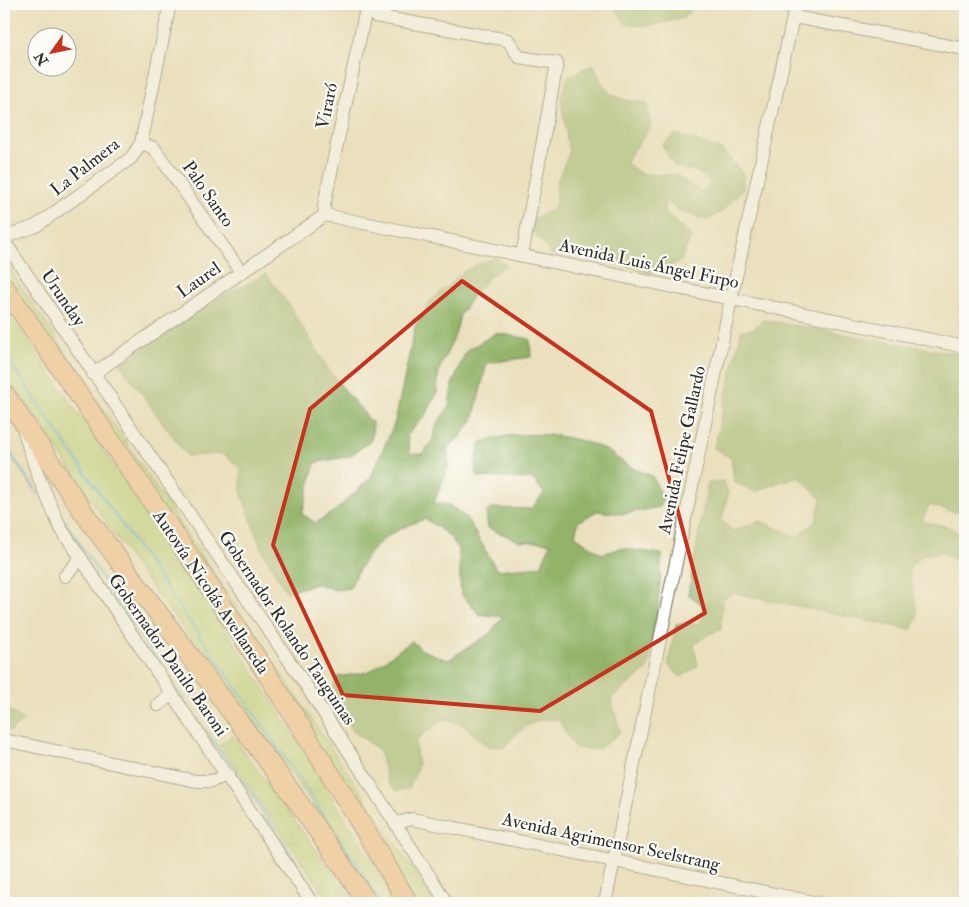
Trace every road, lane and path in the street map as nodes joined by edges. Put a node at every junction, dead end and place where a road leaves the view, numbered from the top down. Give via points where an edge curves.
1 (170, 4) edge
2 (365, 5) edge
3 (795, 10) edge
4 (965, 49) edge
5 (141, 143) junction
6 (325, 215) junction
7 (4, 241) edge
8 (522, 256) junction
9 (241, 272) junction
10 (4, 287) edge
11 (731, 299) junction
12 (4, 309) edge
13 (36, 334) junction
14 (965, 347) edge
15 (93, 374) junction
16 (4, 393) edge
17 (18, 415) junction
18 (80, 559) junction
19 (65, 576) dead end
20 (172, 694) junction
21 (158, 705) dead end
22 (4, 740) edge
23 (228, 775) junction
24 (397, 824) junction
25 (614, 860) junction
26 (312, 903) edge
27 (368, 903) edge
28 (408, 903) edge
29 (447, 903) edge
30 (605, 903) edge
31 (818, 903) edge

1 - 5 street, La Palmera
2 - 6 street, Viraró via 324,205
2 - 8 street via 375,16 508,40 519,57 557,62
3 - 4 street
3 - 11 street, Avenida Felipe Gallardo
5 - 7 street, La Palmera via 131,158 36,226
5 - 9 street, Palo Santo via 154,148
6 - 8 street, Avenida Luis Ángel Firpo
6 - 9 street, Laurel
7 - 15 street, Urunday
8 - 11 street, Avenida Luis Ángel Firpo
9 - 15 street, Laurel
10 - 13 highway, Autovía Nicolás Avellaneda
11 - 14 street, Avenida Luis Ángel Firpo
11 - 25 street, Avenida Felipe Gallardo
12 - 13 highway
13 - 28 highway, Autovía Nicolás Avellaneda via 248,647 337,784
15 - 24 street, Gobernador Rolando Tauguinas
16 - 17 highway
17 - 18 street, Gobernador Danilo Baroni via 44,491 60,527
17 - 27 highway via 86,516 285,784
18 - 19 street
18 - 20 street, Gobernador Danilo Baroni
20 - 21 street
20 - 23 street, Gobernador Danilo Baroni
22 - 23 street via 196,781 212,781
23 - 26 street, Gobernador Danilo Baroni
24 - 25 street, Avenida Agrimensor Seelstrang via 412,819
24 - 29 street, Gobernador Rolando Tauguinas
25 - 30 street, Avenida Felipe Gallardo
25 - 31 street, Avenida Agrimensor Seelstrang

